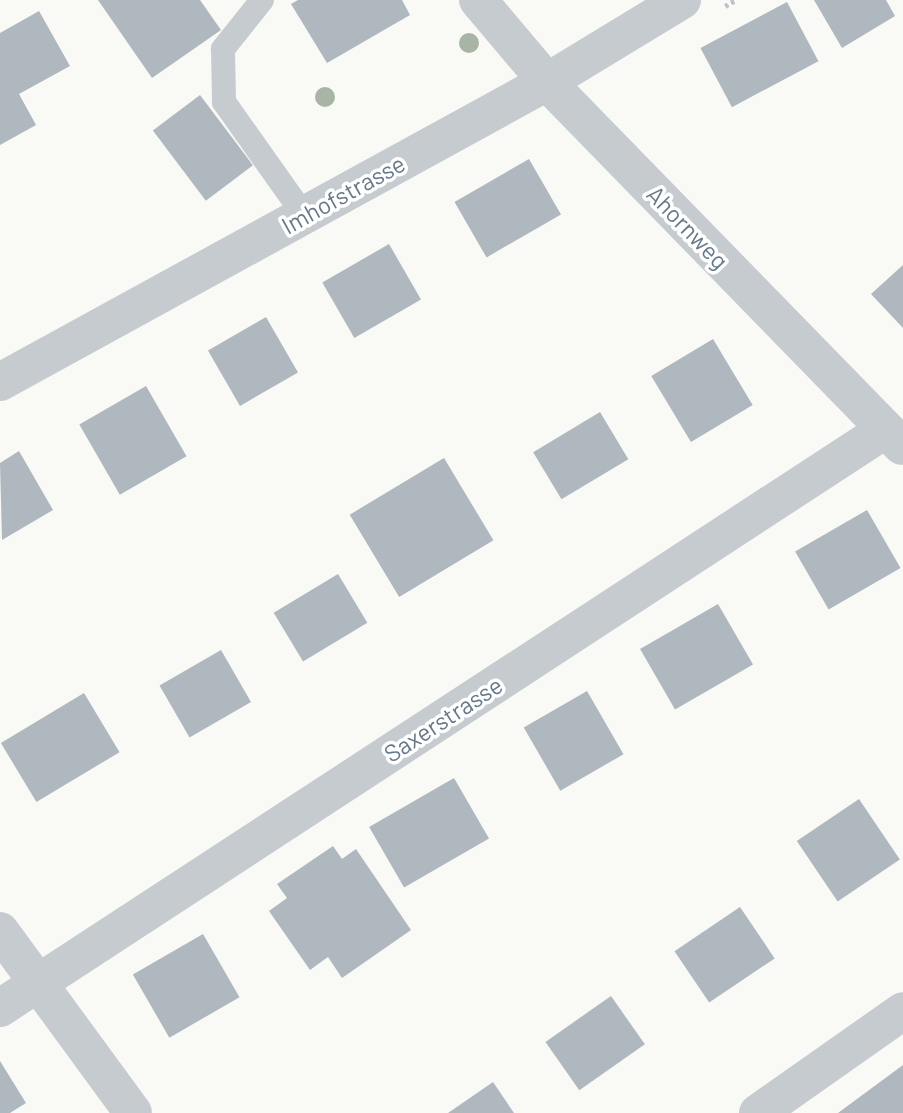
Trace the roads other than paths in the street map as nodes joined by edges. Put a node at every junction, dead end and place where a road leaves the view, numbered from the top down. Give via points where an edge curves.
1 (262, 0) edge
2 (478, 0) edge
3 (682, 0) edge
4 (547, 82) junction
5 (304, 215) junction
6 (0, 382) edge
7 (894, 439) edge
8 (0, 931) edge
9 (38, 983) junction
10 (0, 1008) edge
11 (903, 1011) edge
12 (133, 1113) edge
13 (758, 1113) edge

1 - 5 lane via 223,49 224,102
2 - 4 street, Ahornweg
3 - 4 street, Imhofstrasse
4 - 5 street, Imhofstrasse
4 - 7 street, Ahornweg
5 - 6 street, Imhofstrasse
7 - 9 street, Saxerstrasse
8 - 9 street
9 - 10 street, Saxerstrasse
9 - 12 street
11 - 13 street

